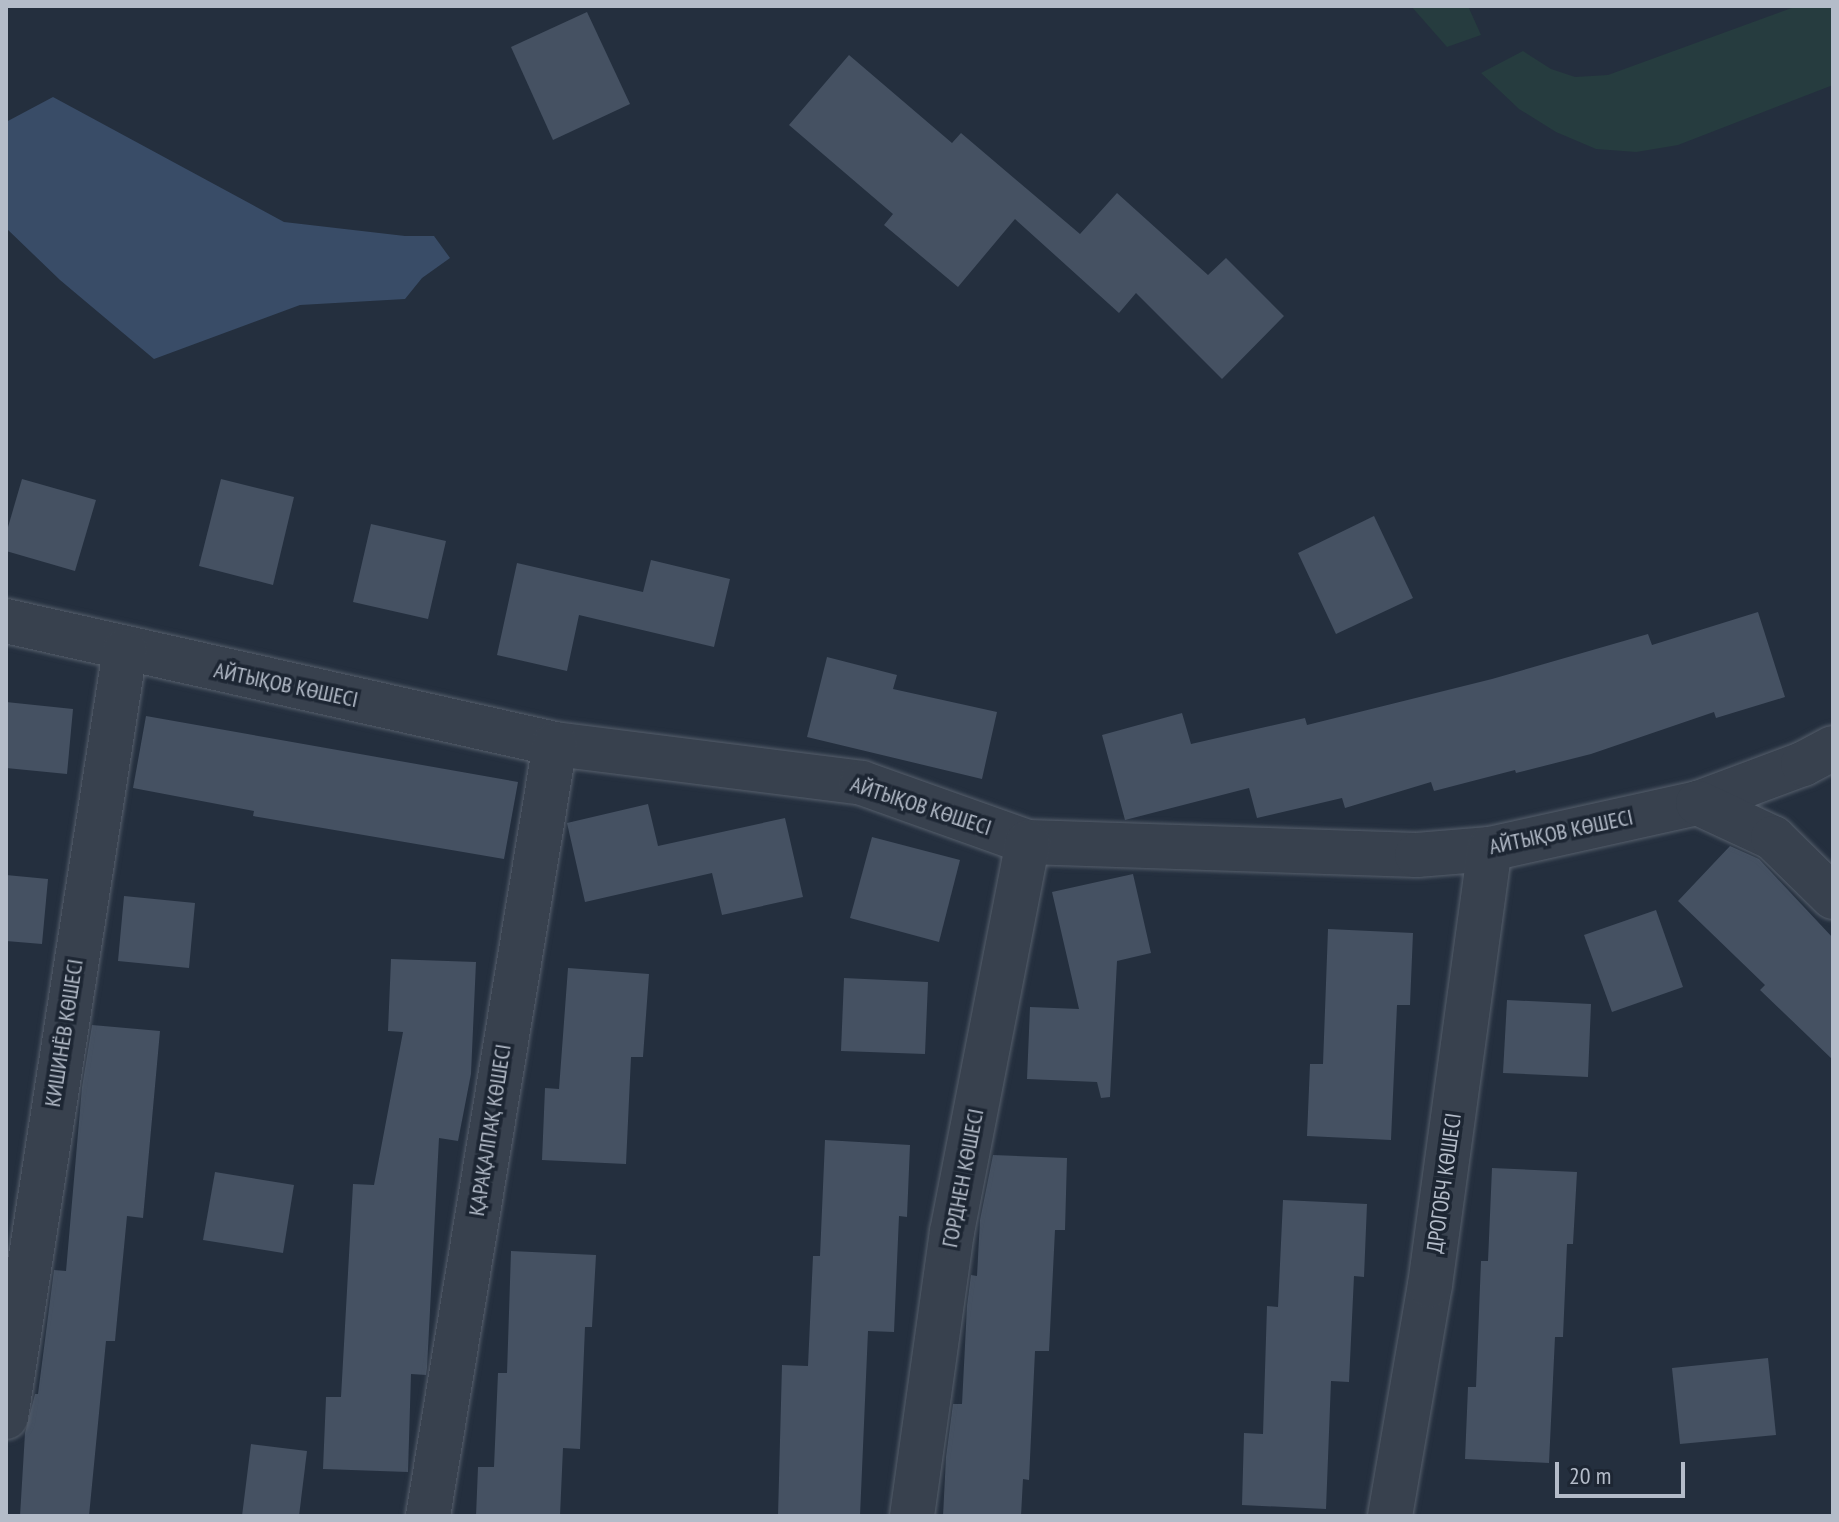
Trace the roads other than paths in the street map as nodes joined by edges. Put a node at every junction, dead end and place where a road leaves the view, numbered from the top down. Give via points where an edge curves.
1 (6, 621) edge
2 (125, 650) junction
3 (555, 744) junction
4 (1833, 748) edge
5 (1698, 803) junction
6 (1028, 842) junction
7 (1490, 849) junction
8 (1833, 897) edge
9 (6, 1417) edge
10 (428, 1516) edge
11 (912, 1516) edge
12 (1390, 1516) edge

1 - 2 street, АЙТЫҚОВ КӨШЕСІ
2 - 3 street, АЙТЫҚОВ КӨШЕСІ
2 - 9 street, КИШИНЁВ КӨШЕСІ
3 - 6 street, АЙТЫҚОВ КӨШЕСІ via 862,783
3 - 10 street, ҚАРАҚАЛПАҚ КӨШЕСІ
4 - 5 street, АЙТЫҚОВ КӨШЕСІ
5 - 7 street, АЙТЫҚОВ КӨШЕСІ
5 - 8 street via 1773,838
6 - 7 street, АЙТЫҚОВ КӨШЕСІ via 1417,855
6 - 11 street, ГОРДНЕН КӨШЕСІ via 952,1232
7 - 12 street, ДРОГОБЧ КӨШЕСІ via 1430,1285

